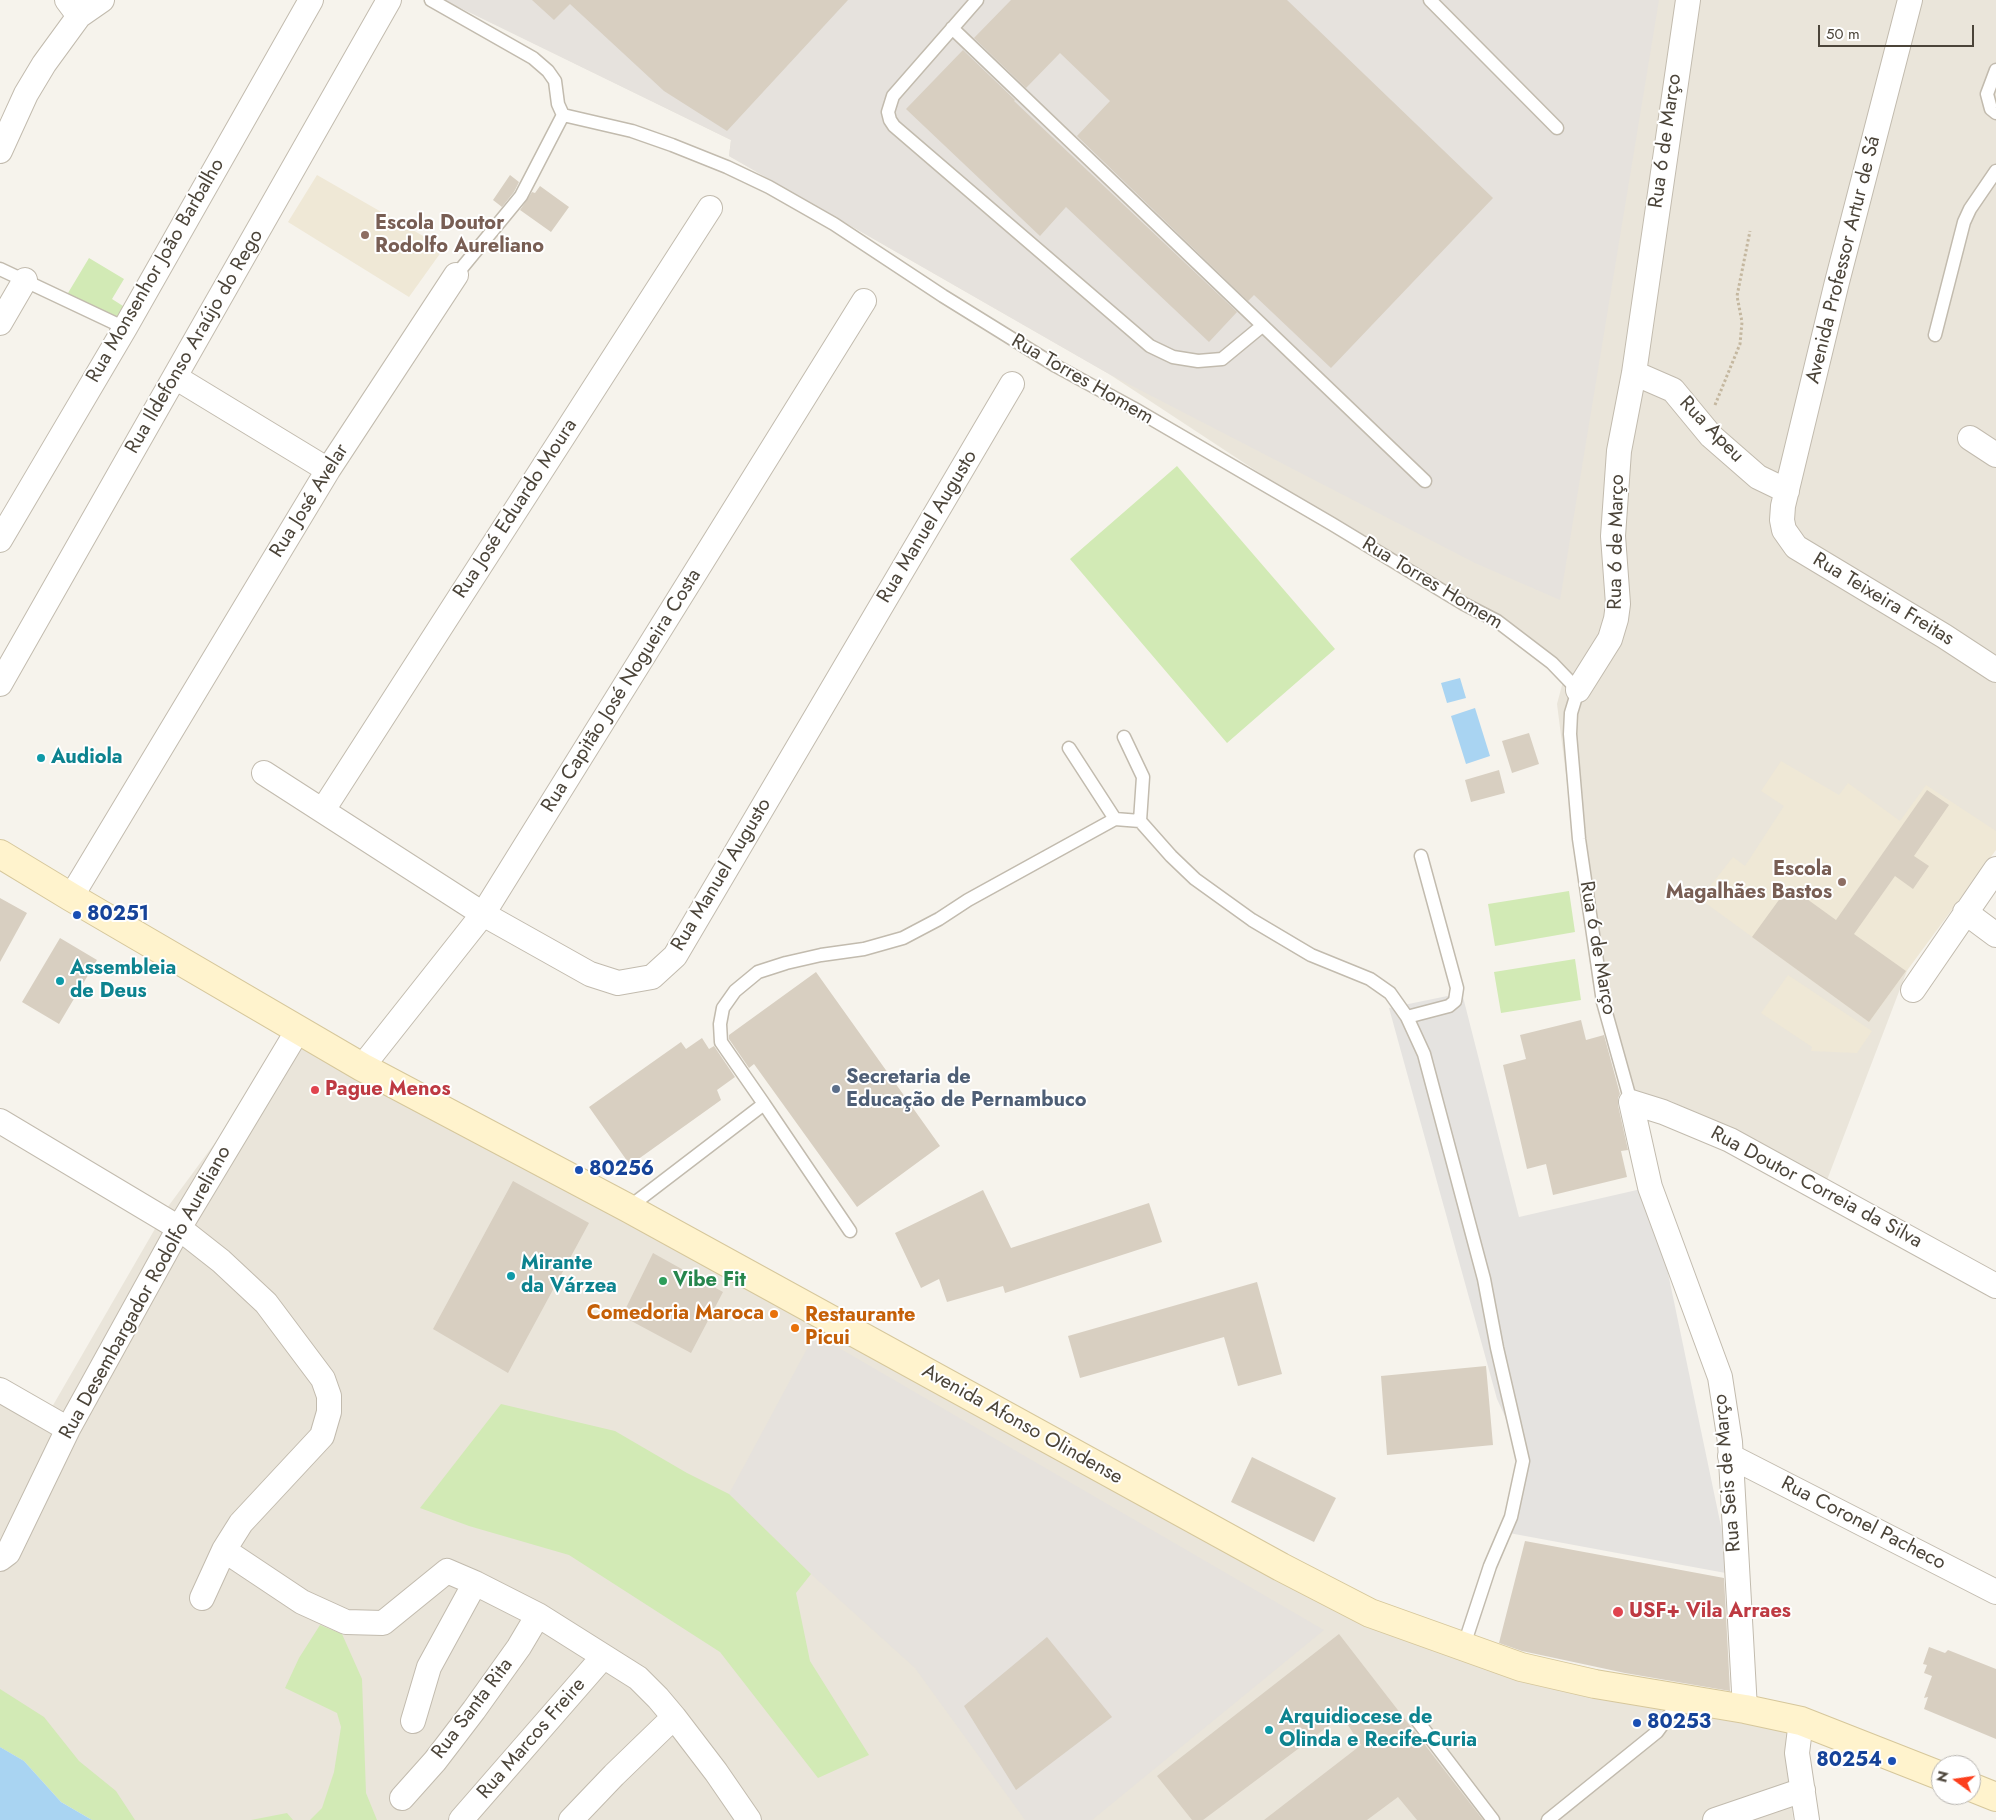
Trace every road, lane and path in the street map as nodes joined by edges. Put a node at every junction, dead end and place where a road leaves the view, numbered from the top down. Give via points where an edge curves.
1 (102, 0) edge
2 (311, 0) edge
3 (389, 0) edge
4 (432, 0) edge
5 (977, 0) edge
6 (1430, 0) edge
7 (1688, 0) edge
8 (1910, 0) edge
9 (73, 8) edge
10 (952, 28) junction
11 (1996, 70) edge
12 (1996, 113) edge
13 (563, 115) junction
14 (1558, 128) dead end
15 (0, 151) edge
16 (1996, 171) edge
17 (710, 208) dead end
18 (1750, 231) dead end
19 (0, 269) edge
20 (456, 275) joint
21 (25, 280) junction
22 (864, 301) dead end
23 (0, 322) edge
24 (1262, 326) junction
25 (125, 328) junction
26 (1935, 335) dead end
27 (1634, 373) junction
28 (175, 377) junction
29 (1012, 384) dead end
30 (1705, 429) junction
31 (1970, 438) dead end
32 (1995, 453) edge
33 (328, 470) junction
34 (1424, 481) dead end
35 (1786, 491) junction
36 (1782, 520) joint
37 (0, 540) edge
38 (1996, 670) edge
39 (0, 684) edge
40 (1578, 690) junction
41 (1124, 737) dead end
42 (1069, 748) dead end
43 (264, 773) dead end
44 (323, 810) junction
45 (1116, 819) junction
46 (1140, 821) junction
47 (0, 854) edge
48 (1421, 856) dead end
49 (1996, 869) edge
50 (70, 897) junction
51 (1965, 912) junction
52 (484, 914) junction
53 (1996, 935) edge
54 (1912, 990) dead end
55 (1407, 1017) junction
56 (298, 1030) junction
57 (362, 1067) junction
58 (1631, 1102) junction
59 (764, 1104) junction
60 (0, 1121) edge
61 (628, 1208) junction
62 (179, 1228) junction
63 (850, 1231) dead end
64 (1996, 1286) edge
65 (0, 1390) edge
66 (68, 1429) junction
67 (1730, 1456) junction
68 (224, 1550) junction
69 (0, 1560) edge
70 (475, 1583) junction
71 (1996, 1592) edge
72 (202, 1598) dead end
73 (538, 1615) junction
74 (1463, 1648) junction
75 (603, 1657) junction
76 (1681, 1699) junction
77 (1745, 1709) junction
78 (674, 1717) junction
79 (1416, 1719) dead end
80 (413, 1721) dead end
81 (1801, 1721) junction
82 (1931, 1772) edge
83 (1803, 1790) junction
84 (1981, 1791) edge
85 (1996, 1797) edge
86 (402, 1798) dead end
87 (461, 1820) edge
88 (571, 1820) edge
89 (749, 1820) edge
90 (1492, 1820) edge
91 (1548, 1820) edge
92 (1715, 1820) edge
93 (1807, 1820) edge

1 - 9 street
2 - 25 street, Rua Monsenhor João Barbalho
3 - 28 street, Rua Ildefonso Araújo do Rego
4 - 13 lane via 533,58 548,71 555,80
5 - 10 lane
6 - 14 lane
7 - 27 street, Rua 6 de Março
8 - 35 street, Avenida Professor Artur de Sá
9 - 15 street via 26,94
10 - 24 lane
10 - 24 lane via 893,96 888,112 894,126 1150,346 1173,357 1198,361 1222,359
11 - 12 lane via 1987,94 1991,109
13 - 20 lane, Rua José Avelar via 521,196
13 - 40 lane, Rua Torres Homem via 632,131 769,187 834,224 1056,366 1497,621 1552,663
16 - 26 lane via 1964,222
17 - 44 street, Rua José Eduardo Moura
18 - 30 path via 1737,296 1742,322 1740,344
19 - 21 lane
20 - 33 street, Rua José Avelar
21 - 23 street
21 - 25 lane
22 - 52 street, Rua Capitão José Nogueira Costa
24 - 34 lane
25 - 37 street, Rua Monsenhor João Barbalho
27 - 30 street, Rua Apeu via 1673,390
27 - 40 street, Rua 6 de Março via 1618,451 1613,536 1618,604 1616,619 1610,640
28 - 33 street
28 - 39 street, Rua Ildefonso Araújo do Rego
29 - 52 street, Rua Manuel Augusto via 675,956 652,977 618,983 590,974
30 - 35 street, Rua Apeu via 1758,477
31 - 32 street
33 - 50 street, Rua José Avelar
35 - 36 street, Avenida Professor Artur de Sá
36 - 38 street, Rua Teixeira Freitas via 1784,530 1796,547
40 - 58 lane, Rua 6 de Março via 1571,713 1570,734 1579,840 1603,1002
41 - 46 lane via 1143,777
42 - 45 lane
43 - 44 street, Rua Manuel Augusto
44 - 52 street, Rua Manuel Augusto
45 - 46 lane
45 - 59 lane via 903,938 758,972 735,991 723,1008 720,1024 721,1042
46 - 55 lane via 1182,867 1227,903 1311,955 1370,979 1390,993
47 - 50 main road, Avenida Afonso Olindense
48 - 55 lane via 1457,988 1455,1001 1449,1006
49 - 51 street
50 - 56 main road, Avenida Afonso Olindense
51 - 53 street
51 - 54 street
52 - 57 street, Rua Capitão José Nogueira Costa
55 - 74 lane via 1424,1054 1484,1279 1523,1461 1511,1516 1490,1566
56 - 57 main road, Avenida Afonso Olindense
56 - 62 street, Rua Desembargador Rodolfo Aureliano
57 - 61 main road, Avenida Afonso Olindense
58 - 64 street, Rua Doutor Correia da Silva via 1730,1140
58 - 67 street, Rua Seis de Março via 1650,1186 1720,1377
59 - 61 lane
59 - 63 lane
60 - 62 street
61 - 74 main road, Avenida Afonso Olindense via 1281,1567 1370,1613
62 - 66 street, Rua Desembargador Rodolfo Aureliano
62 - 68 street via 266,1303 323,1379 329,1396 329,1412 322,1436 242,1523
65 - 66 street
66 - 69 street, Rua Desembargador Rodolfo Aureliano via 8,1553
67 - 71 street, Rua Coronel Pacheco
67 - 77 street, Rua Seis de Março
68 - 70 street via 302,1602 346,1622 384,1623 447,1571
68 - 72 street
70 - 73 street
70 - 80 street via 429,1667
73 - 75 street
73 - 86 street, Rua Santa Rita via 474,1710
74 - 76 main road, Avenida Afonso Olindense via 1520,1668
75 - 78 street via 638,1678
75 - 87 street, Rua Marcos Freire
76 - 77 main road, Avenida Afonso Olindense
76 - 91 lane via 1657,1732
77 - 81 main road, Avenida Afonso Olindense
78 - 88 street
78 - 89 street
79 - 90 lane
81 - 82 main road, Avenida Afonso Olindense
81 - 83 street via 1797,1753
83 - 92 street
83 - 93 street
84 - 85 main road

